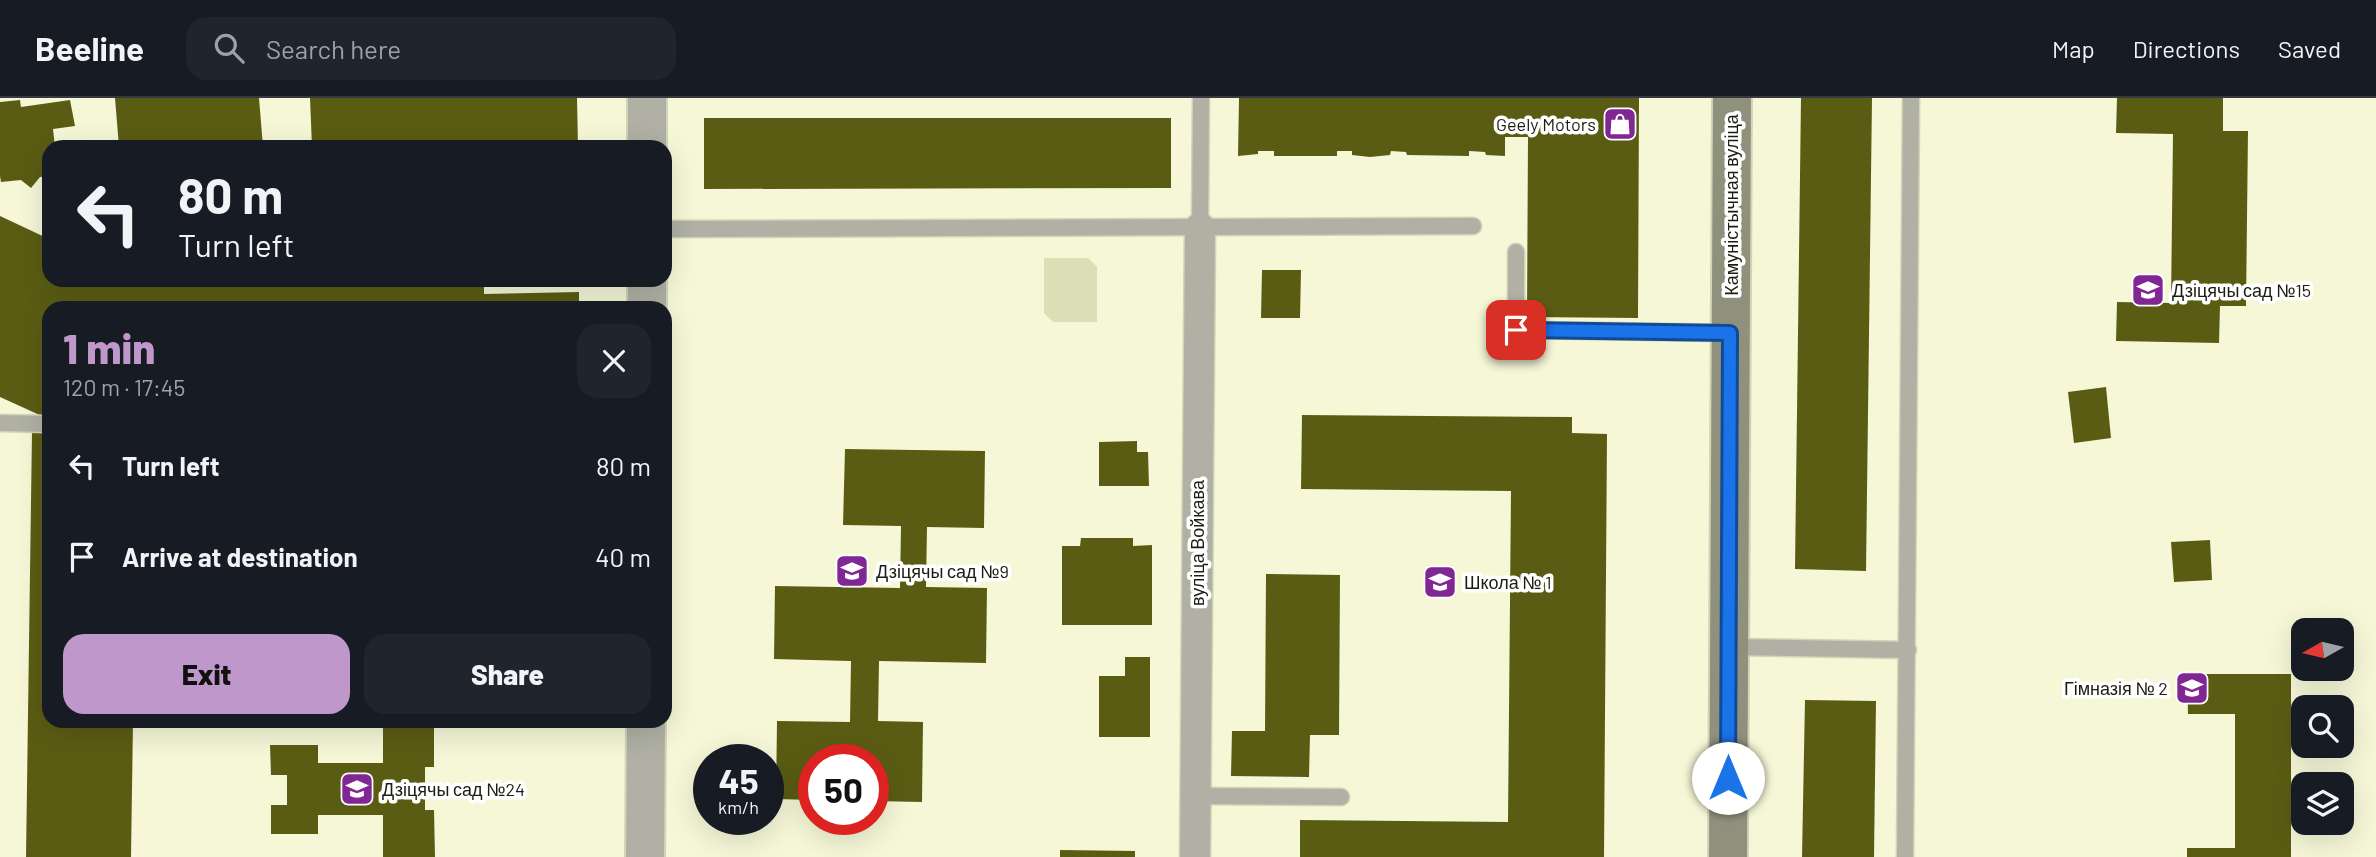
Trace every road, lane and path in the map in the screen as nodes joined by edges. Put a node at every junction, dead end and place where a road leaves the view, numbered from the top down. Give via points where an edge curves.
1 (647, 98) edge
2 (1201, 98) edge
3 (1732, 98) edge
4 (1911, 98) edge
5 (647, 140) edge
6 (1473, 226) dead end
7 (1200, 228) junction
8 (672, 229) edge
9 (1516, 252) dead end
10 (1730, 333) junction
11 (0, 423) edge
12 (42, 424) edge
13 (1728, 647) junction
14 (1908, 650) junction
15 (646, 728) edge
16 (1195, 796) junction
17 (1341, 797) dead end
18 (645, 857) edge
19 (1195, 857) edge
20 (1728, 857) edge
21 (1905, 857) edge

1 - 5 street
2 - 7 lane
3 - 10 main road, Камуністычная вуліца
4 - 14 lane
6 - 7 lane
7 - 8 lane
7 - 16 street, вуліца Войкава
9 - 10 lane via 1516,330
10 - 13 main road, Камуністычная вуліца
11 - 12 lane
13 - 14 lane
13 - 20 main road, Камуністычная вуліца
14 - 21 lane
15 - 18 street
16 - 17 lane
16 - 19 street, вуліца Войкава

